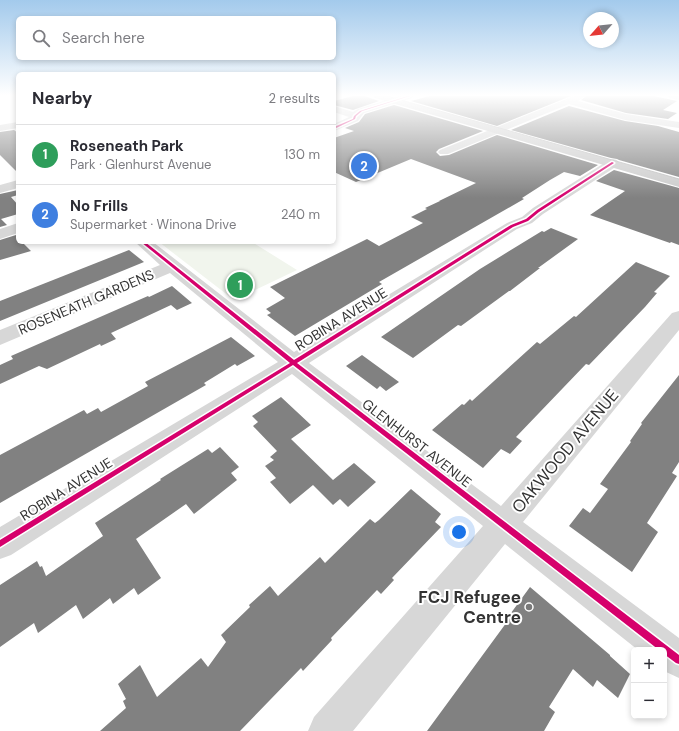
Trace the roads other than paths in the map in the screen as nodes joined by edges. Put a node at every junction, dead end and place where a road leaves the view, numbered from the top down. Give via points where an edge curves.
1 (497, 130) joint
2 (524, 130) edge
3 (444, 152) dead end
4 (613, 163) junction
5 (679, 172) edge
6 (679, 183) edge
7 (16, 185) edge
8 (0, 189) edge
9 (16, 229) edge
10 (0, 234) edge
11 (145, 244) edge
12 (172, 266) junction
13 (679, 317) edge
14 (0, 338) edge
15 (294, 363) junction
16 (503, 524) junction
17 (0, 544) edge
18 (679, 660) edge
19 (328, 731) edge

1 - 3 street
1 - 4 main road
2 - 5 main road
4 - 6 main road
4 - 15 street, ROBINA AVENUE via 538,210 527,220 512,226
7 - 8 street
9 - 10 street
11 - 12 street, GLENHURST AVENUE
12 - 14 street, ROSENEATH GARDENS
12 - 15 street, GLENHURST AVENUE
13 - 16 street, OAKWOOD AVENUE
15 - 16 street, GLENHURST AVENUE
15 - 17 street, ROBINA AVENUE
16 - 18 street, GLENHURST AVENUE
16 - 19 street, OAKWOOD AVENUE

